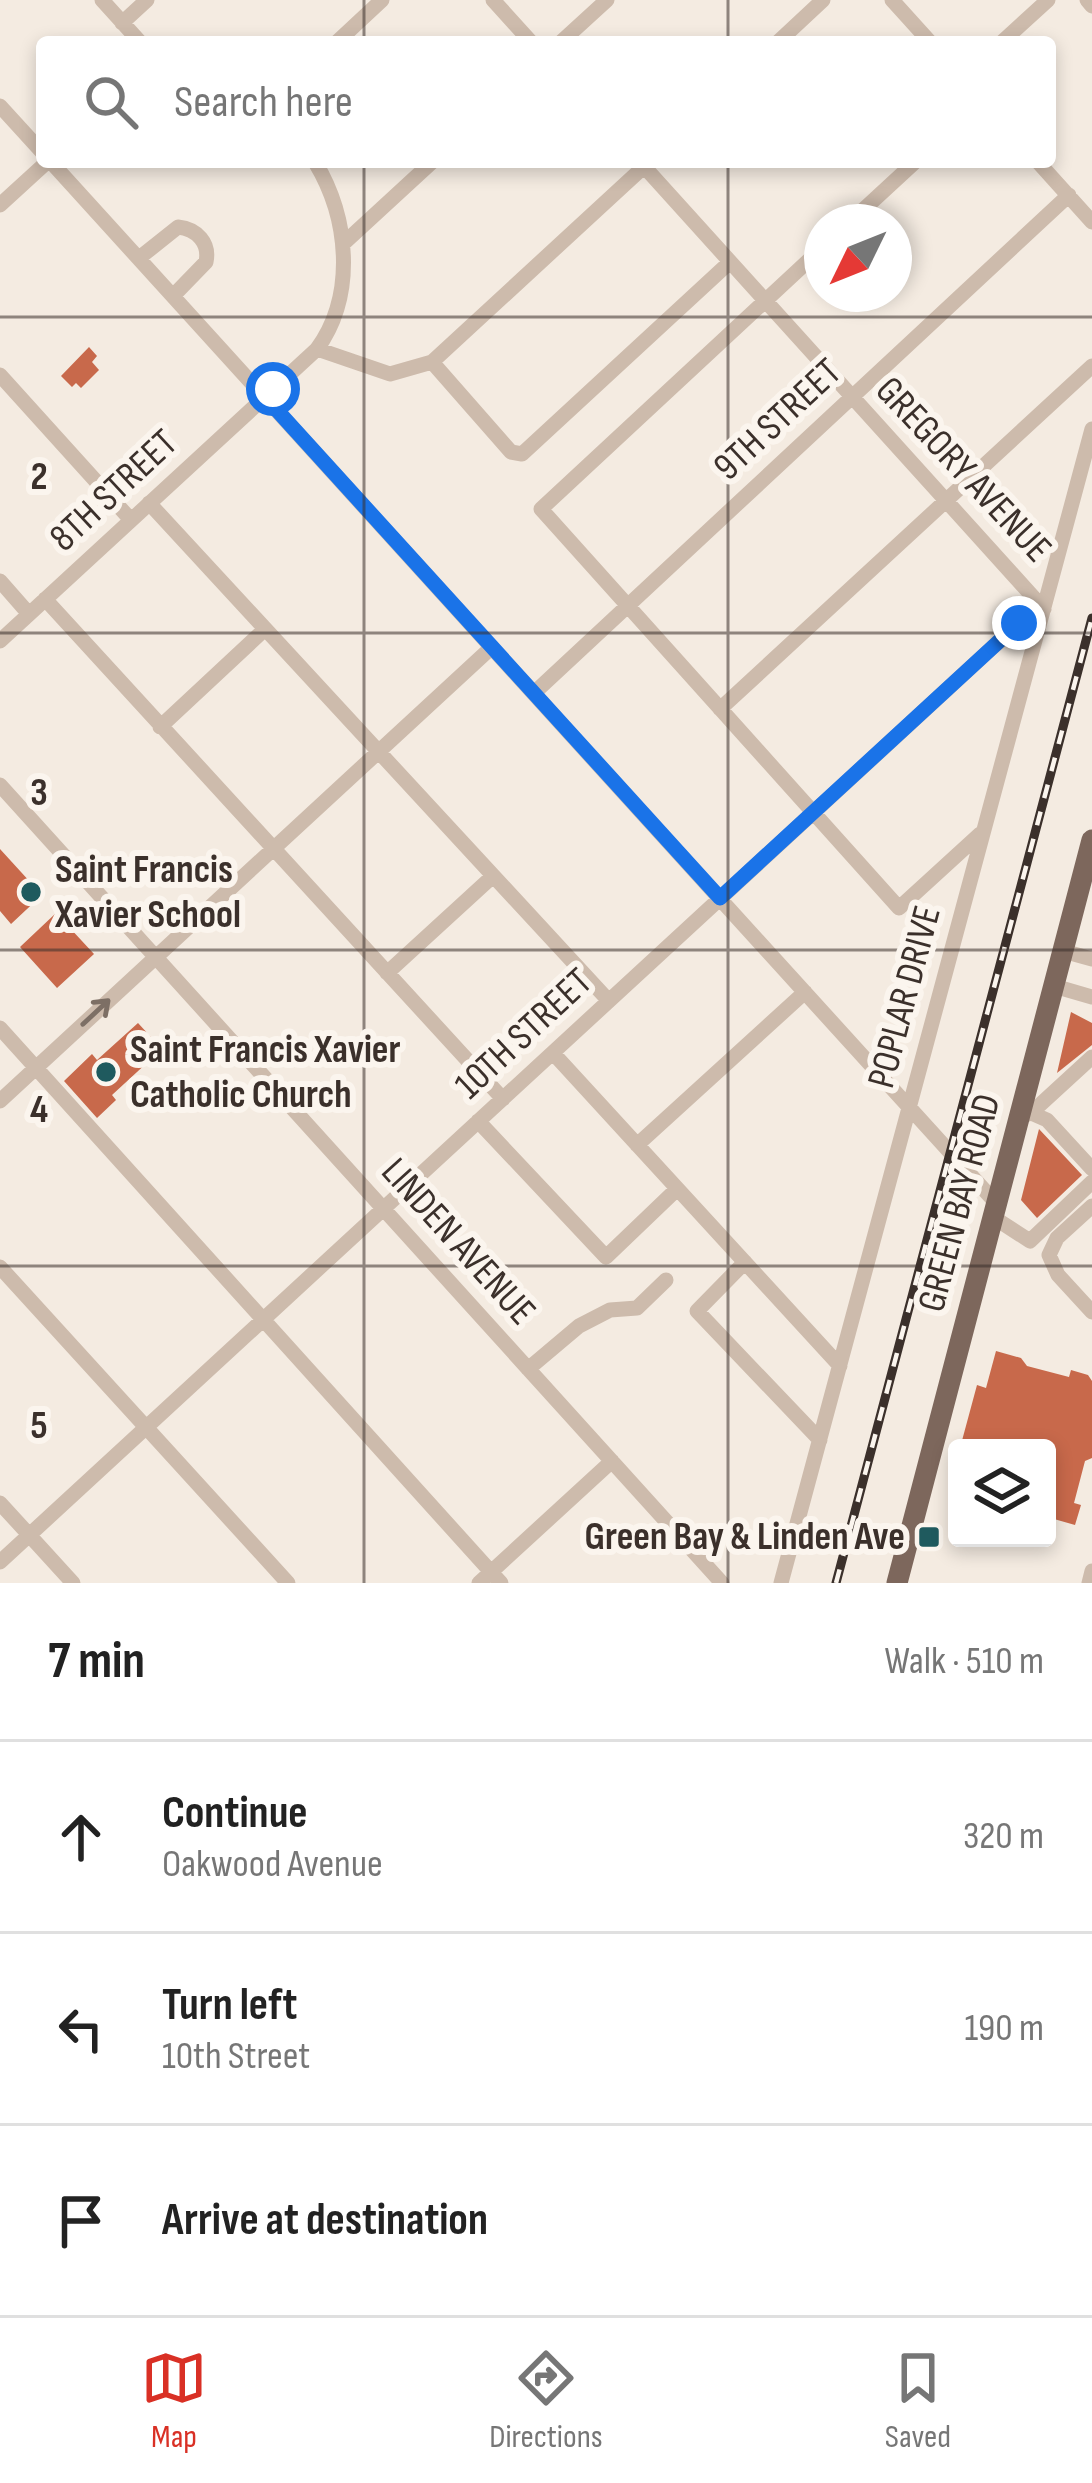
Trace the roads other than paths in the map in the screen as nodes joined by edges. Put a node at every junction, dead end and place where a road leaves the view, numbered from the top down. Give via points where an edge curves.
1 (102, 0) edge
2 (147, 0) edge
3 (382, 0) edge
4 (493, 0) edge
5 (607, 0) edge
6 (823, 0) edge
7 (892, 0) edge
8 (1048, 0) edge
9 (122, 23) junction
10 (134, 36) edge
11 (343, 36) edge
12 (526, 36) edge
13 (568, 36) edge
14 (784, 36) edge
15 (925, 36) edge
16 (1009, 36) edge
17 (0, 106) edge
18 (36, 145) edge
19 (42, 168) edge
20 (55, 168) edge
21 (319, 168) edge
22 (425, 168) edge
23 (640, 168) edge
24 (648, 168) edge
25 (908, 168) edge
26 (1043, 168) edge
27 (1069, 196) junction
28 (870, 204) edge
29 (0, 205) edge
30 (1092, 221) edge
31 (344, 243) junction
32 (140, 258) junction
33 (730, 262) junction
34 (804, 265) edge
35 (173, 296) junction
36 (766, 301) junction
37 (316, 349) junction
38 (432, 362) junction
39 (1092, 366) edge
40 (0, 375) edge
41 (269, 393) junction
42 (851, 397) junction
43 (1092, 429) edge
44 (945, 500) junction
45 (149, 503) junction
46 (131, 520) junction
47 (0, 581) edge
48 (45, 599) junction
49 (628, 605) junction
50 (1044, 609) junction
51 (29, 614) junction
52 (265, 628) junction
53 (0, 641) edge
54 (492, 647) junction
55 (534, 693) junction
56 (720, 709) junction
57 (160, 727) junction
58 (378, 751) junction
59 (0, 785) edge
60 (812, 812) junction
61 (984, 830) junction
62 (1091, 847) edge
63 (272, 848) junction
64 (494, 876) junction
65 (720, 898) junction
66 (1063, 951) junction
67 (155, 957) junction
68 (1092, 959) edge
69 (387, 973) junction
70 (1054, 986) junction
71 (805, 992) junction
72 (1092, 997) edge
73 (608, 1001) junction
74 (0, 1028) edge
75 (553, 1053) junction
76 (1092, 1057) edge
77 (36, 1068) junction
78 (502, 1099) junction
79 (0, 1101) edge
80 (909, 1108) junction
81 (1026, 1115) junction
82 (478, 1121) junction
83 (637, 1145) junction
84 (1092, 1168) edge
85 (1092, 1182) edge
86 (677, 1189) junction
87 (1092, 1206) edge
88 (384, 1210) junction
89 (995, 1210) junction
90 (745, 1262) junction
91 (0, 1267) edge
92 (666, 1280) dead end
93 (1092, 1312) edge
94 (264, 1320) junction
95 (840, 1366) junction
96 (528, 1369) junction
97 (147, 1427) junction
98 (820, 1440) junction
99 (612, 1461) junction
100 (0, 1503) edge
101 (29, 1535) junction
102 (0, 1562) edge
103 (1092, 1571) edge
104 (490, 1580) edge
105 (73, 1583) edge
106 (288, 1583) edge
107 (722, 1583) edge
108 (782, 1583) edge
109 (897, 1583) edge
110 (1089, 1583) edge

1 - 9 street
2 - 9 street
3 - 11 street
4 - 12 street
5 - 13 street
6 - 14 street
7 - 15 street
8 - 16 street
9 - 10 street
17 - 18 street
19 - 29 street
20 - 32 street
21 - 31 street
22 - 31 street
23 - 38 street
24 - 33 street, GREGORY AVENUE
25 - 28 street
26 - 27 street
27 - 30 street
27 - 42 street, 9TH STREET
31 - 37 street via 337,311
32 - 35 street
32 - 35 street via 178,227 200,236 206,262
33 - 36 street, GREGORY AVENUE
33 - 38 street via 523,454 511,452
34 - 36 street
35 - 41 street
36 - 42 street, GREGORY AVENUE
36 - 49 street via 541,509
37 - 38 street via 390,374
37 - 41 street, 8TH STREET
39 - 44 street
40 - 46 street
41 - 45 street, 8TH STREET
41 - 54 street
42 - 44 street, GREGORY AVENUE
42 - 49 street, 9TH STREET
43 - 50 street, POPLAR DRIVE
44 - 50 street, GREGORY AVENUE
44 - 56 street
45 - 46 street, 8TH STREET
45 - 52 street
46 - 48 street, 8TH STREET
47 - 51 street
48 - 51 street, 8TH STREET
48 - 57 street
49 - 55 street, 9TH STREET
49 - 56 street
50 - 60 street, 10TH STREET
50 - 61 street, POPLAR DRIVE
51 - 53 street, 8TH STREET
52 - 57 street
52 - 58 street
54 - 55 street
54 - 58 street
55 - 65 street
56 - 60 street
57 - 63 street
58 - 63 street
58 - 64 street
59 - 67 street, LINDEN AVENUE
60 - 61 street via 899,908
60 - 65 street, 10TH STREET
61 - 80 street, POPLAR DRIVE
62 - 66 main road, GREEN BAY ROAD
63 - 67 street
63 - 69 street
64 - 69 street
64 - 73 street
65 - 71 street
65 - 73 street, 10TH STREET
66 - 68 street
66 - 70 main road, GREEN BAY ROAD
77 -> 67 street
67 - 88 street, LINDEN AVENUE
69 - 78 street
70 - 72 street
70 - 81 main road, GREEN BAY ROAD
71 - 80 street
71 - 83 street
73 - 75 street, 10TH STREET
74 - 77 street
75 - 78 street, 10TH STREET
75 - 83 street
76 - 81 street
77 - 79 street
77 - 94 street
78 - 82 street, 10TH STREET
80 - 89 street
80 - 95 street, POPLAR DRIVE
81 - 84 street via 1047,1120
81 - 89 main road, GREEN BAY ROAD
82 - 86 street via 606,1257
82 - 88 street, 10TH STREET
83 - 86 street
85 - 89 street via 1030,1240
86 - 90 street
87 - 93 street via 1049,1255
88 - 94 street, 10TH STREET
88 - 96 street, LINDEN AVENUE
89 - 109 main road, GREEN BAY ROAD
90 - 95 street
90 - 98 street via 698,1311
91 - 97 street
92 - 96 street via 637,1308 610,1310 560,1338
94 - 97 street, 10TH STREET
94 - 104 street
95 - 98 street, POPLAR DRIVE
96 - 99 street, LINDEN AVENUE
97 - 101 street, 10TH STREET
97 - 106 street
98 - 108 street, POPLAR DRIVE
99 - 104 street
99 - 107 street, LINDEN AVENUE
100 - 101 street
101 - 102 street, 10TH STREET
101 - 105 street
103 - 110 street

